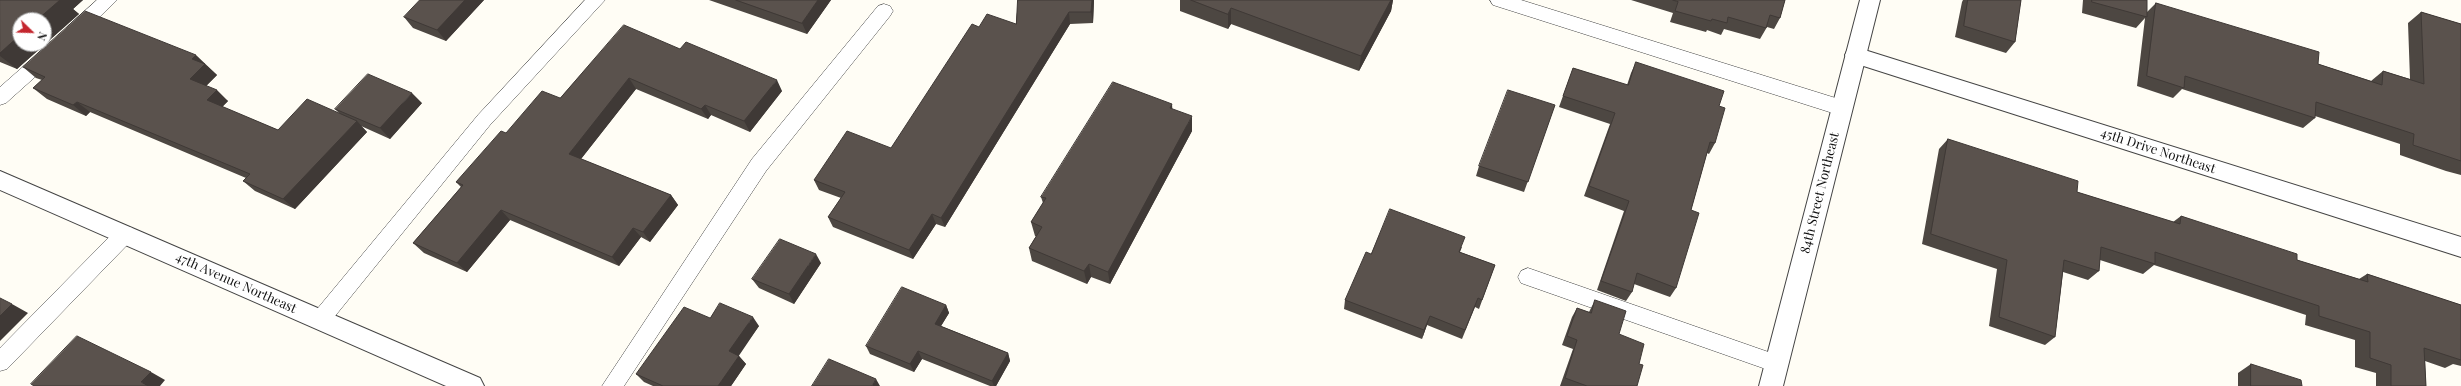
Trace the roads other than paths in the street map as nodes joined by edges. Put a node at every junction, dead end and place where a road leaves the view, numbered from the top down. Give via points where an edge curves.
1 (108, 0) edge
2 (596, 0) edge
3 (1499, 0) edge
4 (1870, 0) edge
5 (884, 11) dead end
6 (1856, 55) junction
7 (0, 98) edge
8 (1842, 108) junction
9 (0, 180) edge
10 (125, 234) junction
11 (2461, 247) edge
12 (1528, 278) dead end
13 (320, 320) junction
14 (0, 362) edge
15 (1777, 364) junction
16 (466, 385) edge
17 (612, 386) edge
18 (1771, 386) edge

1 - 7 lane
2 - 13 lane via 484,120
3 - 8 lane
4 - 6 street, 84th Street Northeast
5 - 17 lane via 760,165
6 - 8 street, 84th Street Northeast
6 - 11 street, 45th Drive Northeast
8 - 15 street, 84th Street Northeast
9 - 10 street, 47th Avenue Northeast
10 - 13 street, 47th Avenue Northeast
10 - 14 lane
12 - 15 lane
13 - 16 street, 47th Avenue Northeast
15 - 18 street, 84th Street Northeast

